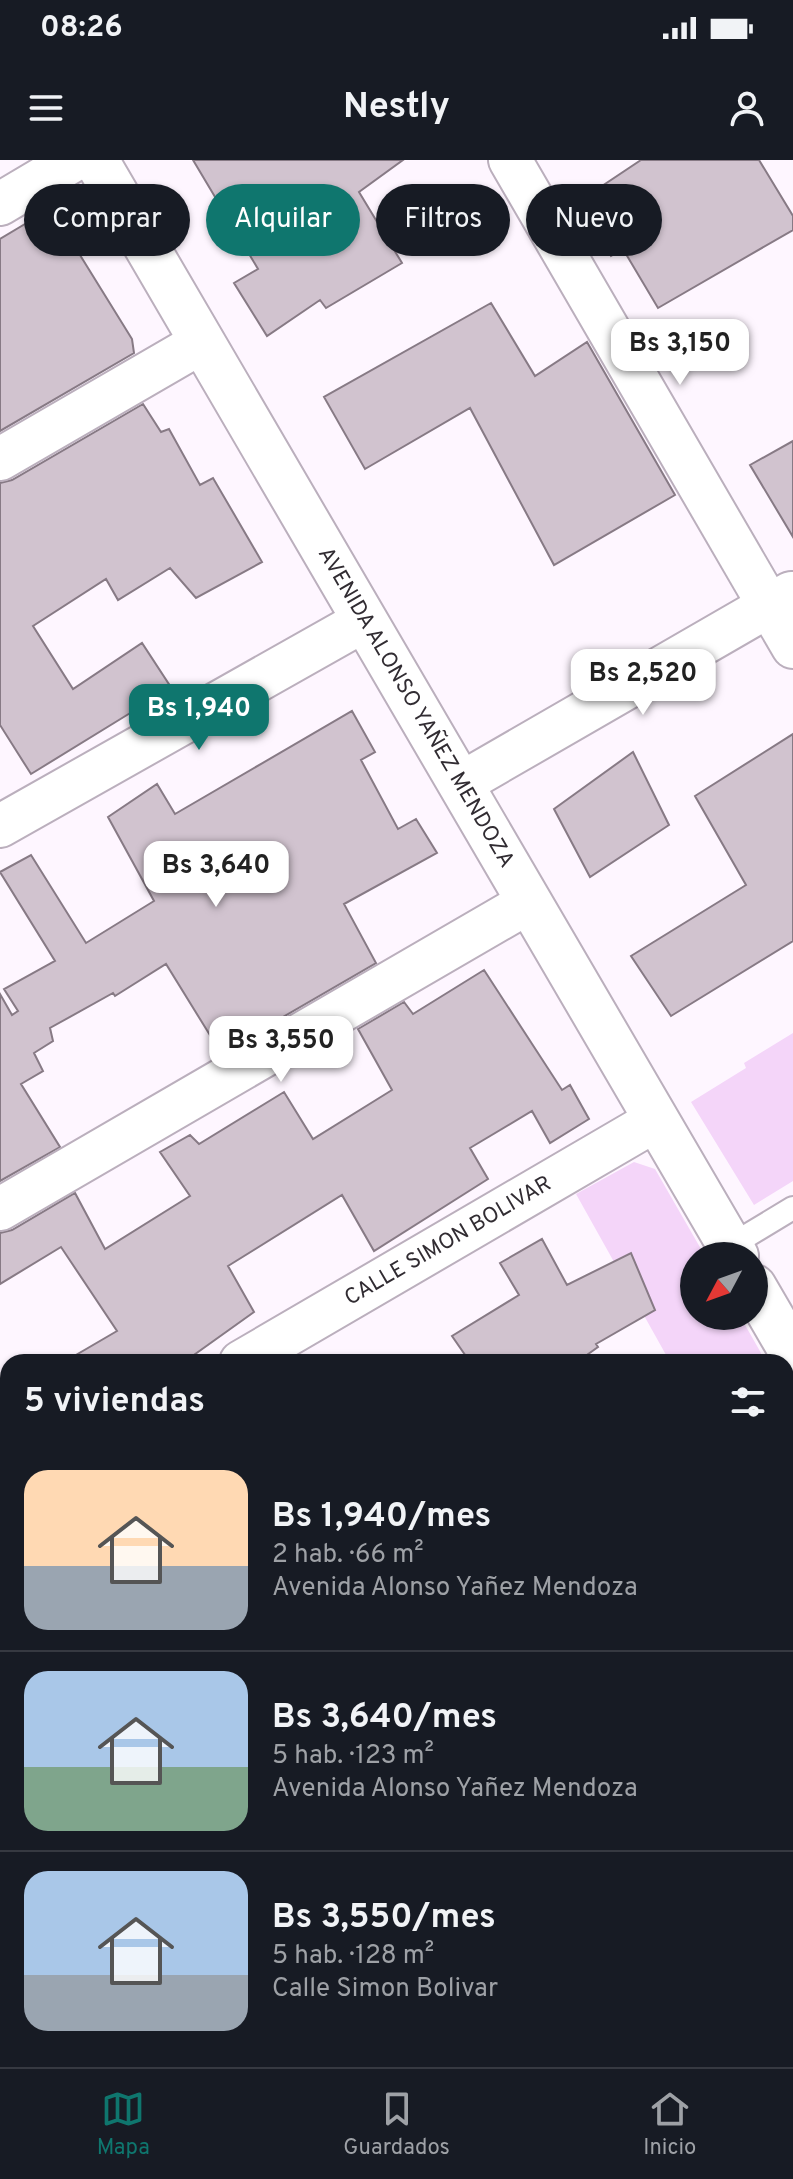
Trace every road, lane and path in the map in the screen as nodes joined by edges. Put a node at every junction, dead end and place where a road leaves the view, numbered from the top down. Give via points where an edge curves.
1 (74, 160) edge
2 (96, 160) edge
3 (510, 160) edge
4 (0, 204) edge
5 (202, 342) junction
6 (0, 459) edge
7 (781, 599) edge
8 (365, 620) junction
9 (793, 647) edge
10 (460, 784) junction
11 (0, 826) edge
12 (529, 902) junction
13 (656, 1120) junction
14 (793, 1208) edge
15 (0, 1209) edge
16 (728, 1242) edge
17 (746, 1242) edge
18 (768, 1311) edge
19 (255, 1354) edge
20 (793, 1354) edge

1 - 4 street
2 - 5 main road, AVENIDA ALONSO YAÑEZ MENDOZA
3 - 7 street
5 - 6 street
5 - 8 main road, AVENIDA ALONSO YAÑEZ MENDOZA
7 - 9 street
7 - 10 street
8 - 10 main road, AVENIDA ALONSO YAÑEZ MENDOZA
8 - 11 street
10 - 12 main road, AVENIDA ALONSO YAÑEZ MENDOZA
12 - 13 main road, AVENIDA ALONSO YAÑEZ MENDOZA
12 - 15 street
13 - 16 main road, AVENIDA ALONSO YAÑEZ MENDOZA
13 - 19 street, CALLE SIMON BOLIVAR
14 - 17 lane
18 - 20 main road

